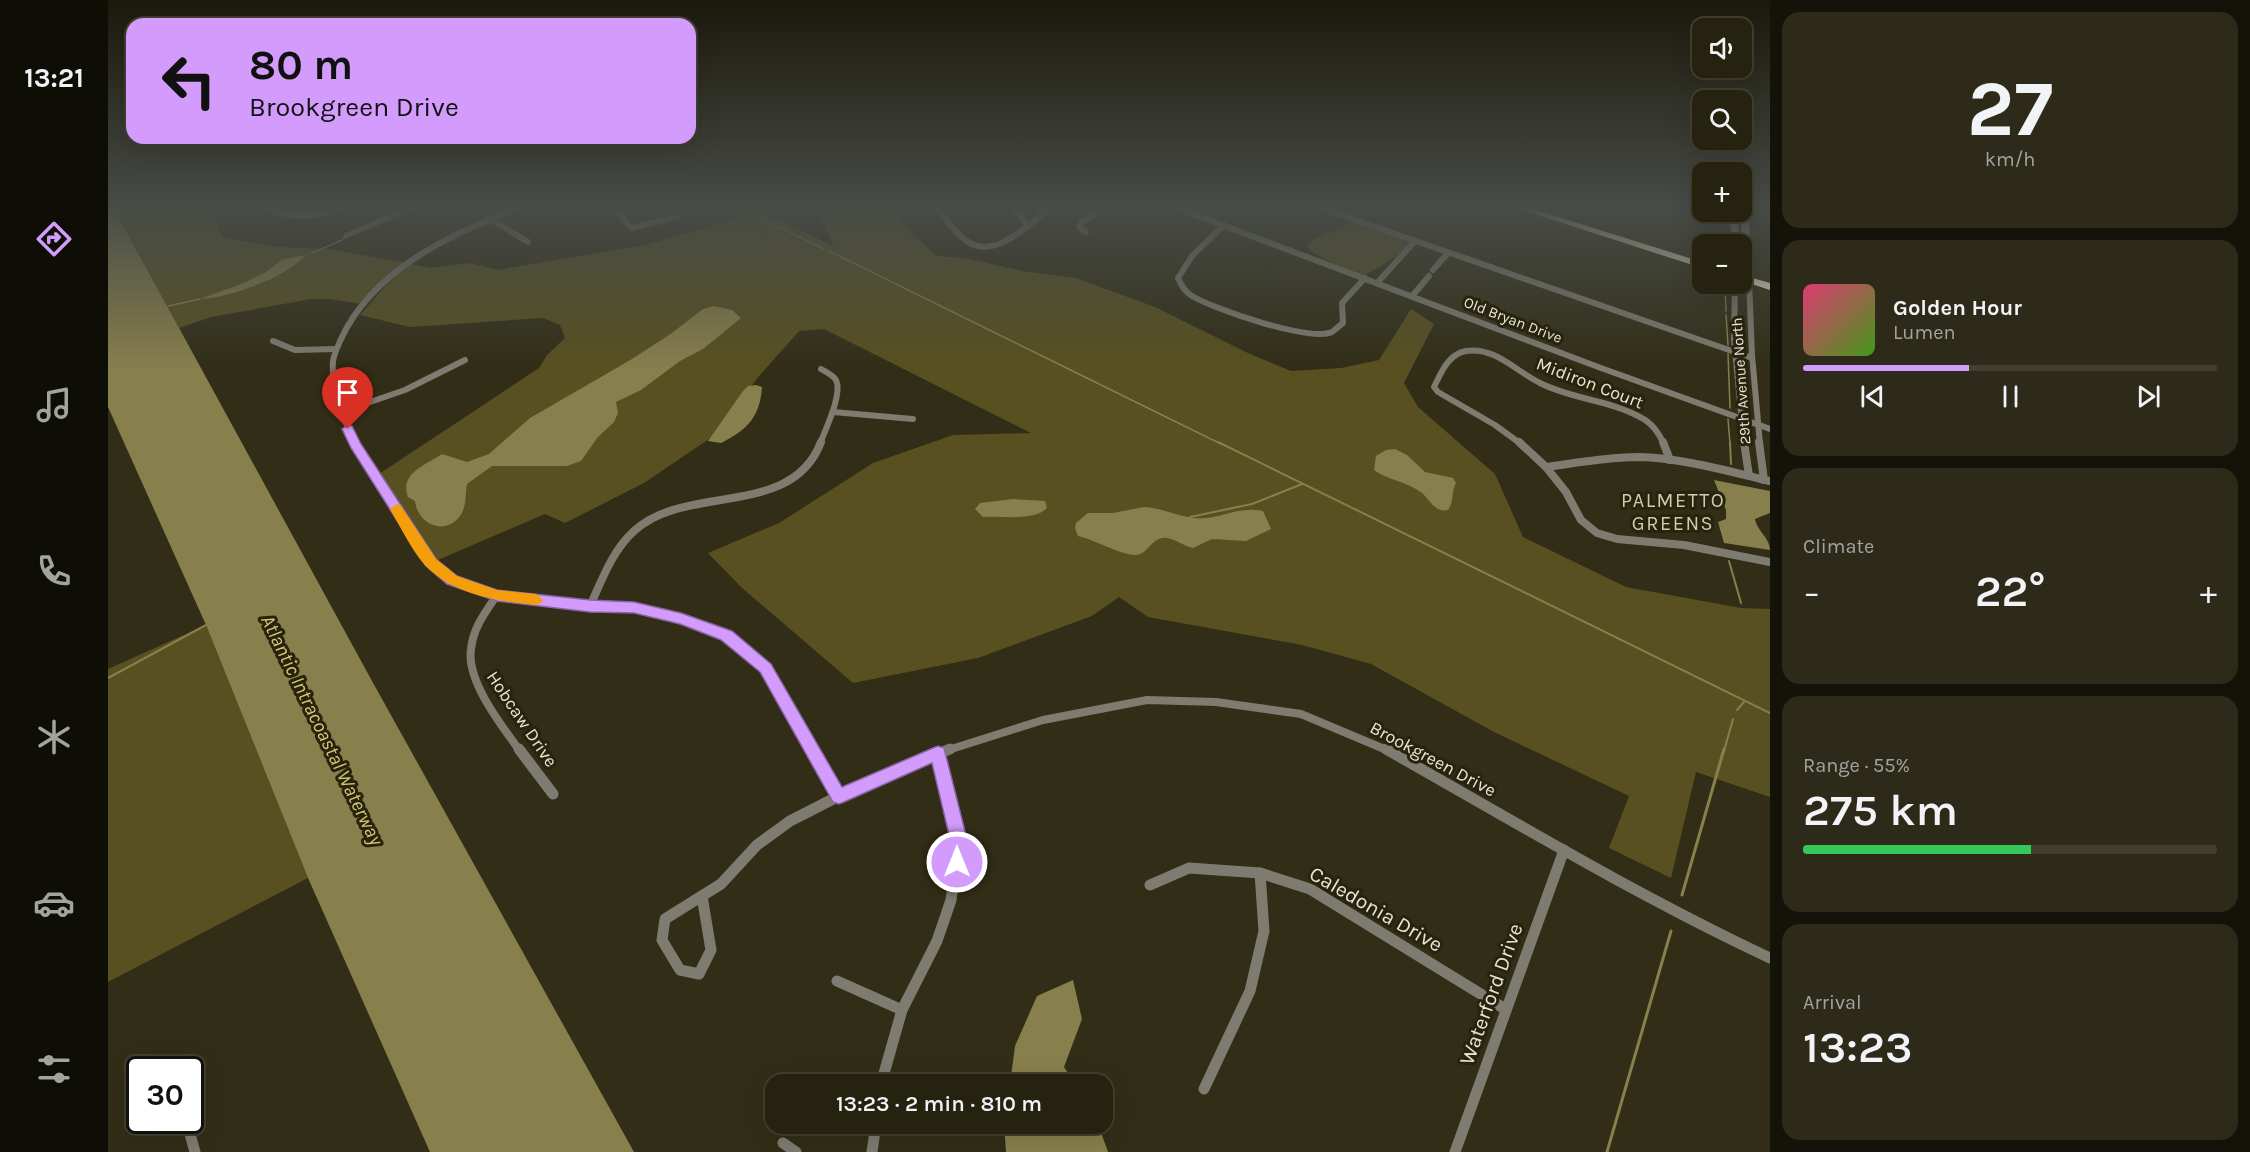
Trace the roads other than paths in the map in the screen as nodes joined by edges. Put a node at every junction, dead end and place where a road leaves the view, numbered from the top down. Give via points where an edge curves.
1 (406, 263) edge
2 (1187, 263) edge
3 (1324, 263) edge
4 (1395, 263) edge
5 (1440, 263) edge
6 (1479, 263) edge
7 (1752, 276) edge
8 (1365, 278) junction
9 (1752, 278) edge
10 (1770, 279) edge
11 (1378, 282) junction
12 (1770, 287) edge
13 (1735, 294) edge
14 (1747, 294) edge
15 (1413, 296) junction
16 (273, 341) dead end
17 (336, 349) junction
18 (1737, 354) junction
19 (1752, 357) junction
20 (465, 360) dead end
21 (821, 369) dead end
22 (341, 412) junction
23 (833, 412) junction
24 (913, 419) dead end
25 (1740, 419) junction
26 (1756, 424) junction
27 (1770, 429) edge
28 (1670, 460) junction
29 (1546, 467) junction
30 (1749, 476) junction
31 (1767, 480) edge
32 (1770, 562) edge
33 (497, 595) junction
34 (590, 606) junction
35 (938, 753) junction
36 (553, 794) dead end
37 (839, 796) junction
38 (1564, 850) junction
39 (1260, 873) junction
40 (1150, 885) dead end
41 (702, 896) junction
42 (1770, 958) edge
43 (837, 981) dead end
44 (1505, 1009) junction
45 (902, 1010) junction
46 (884, 1074) edge
47 (1204, 1089) dead end
48 (190, 1134) edge
49 (875, 1134) edge
50 (783, 1143) dead end
51 (195, 1152) edge
52 (796, 1152) edge
53 (872, 1152) edge
54 (1455, 1152) edge

1 - 17 street via 363,304
2 - 8 street via 1178,278 1192,296 1276,328 1305,334 1331,332 1344,324 1342,303
3 - 8 street, Old Bryan Drive
4 - 11 street
5 - 15 street
6 - 18 street
7 - 10 highway
8 - 11 street, Old Bryan Drive
9 - 12 highway
11 - 15 street, Old Bryan Drive
13 - 18 street, 29th Avenue North
14 - 19 street, 29th Avenue North
15 - 25 street, Old Bryan Drive
16 - 17 street via 294,351
17 - 22 street via 334,381
18 - 19 street
18 - 25 street, 29th Avenue North
19 - 26 street, 29th Avenue North
20 - 22 street via 407,391
21 - 23 street via 835,376 839,386
22 - 33 street via 355,445 431,563 452,580
23 - 24 street
23 - 34 street via 812,462 777,488 663,513 642,524 624,540
25 - 26 street, Old Bryan Drive
25 - 30 street, 29th Avenue North
26 - 27 street, Old Bryan Drive
26 - 31 street, 29th Avenue North
28 - 29 street via 1603,459
28 - 29 street, Midiron Court via 1660,432 1628,411 1567,395 1484,352 1469,350 1451,357 1434,387 1438,393 1498,425
28 - 30 street
29 - 32 street, Midiron Court via 1585,525 1600,534
30 - 31 street
33 - 34 street
33 - 36 street, Hobcaw Drive via 472,639 473,676
34 - 37 street via 634,607 681,618 726,635 765,668
35 - 37 street, Brookgreen Drive
35 - 38 street, Brookgreen Drive via 1043,720 1147,700 1216,702 1301,714 1382,747
35 - 45 street via 959,843 956,866 951,900 937,941
37 - 41 street, Brookgreen Drive via 790,821 757,845 721,884
38 - 42 street, Brookgreen Drive via 1708,929
38 - 44 street, Waterford Drive
39 - 40 street, Caledonia Drive via 1189,868
39 - 44 street, Caledonia Drive via 1310,889
39 - 47 street via 1264,931 1250,991
41 - 41 street, Brookgreen Drive via 711,950 699,974 680,970 662,940 665,919
43 - 45 street
44 - 54 street, Waterford Drive
45 - 46 street
48 - 51 street
49 - 53 street
50 - 52 street

